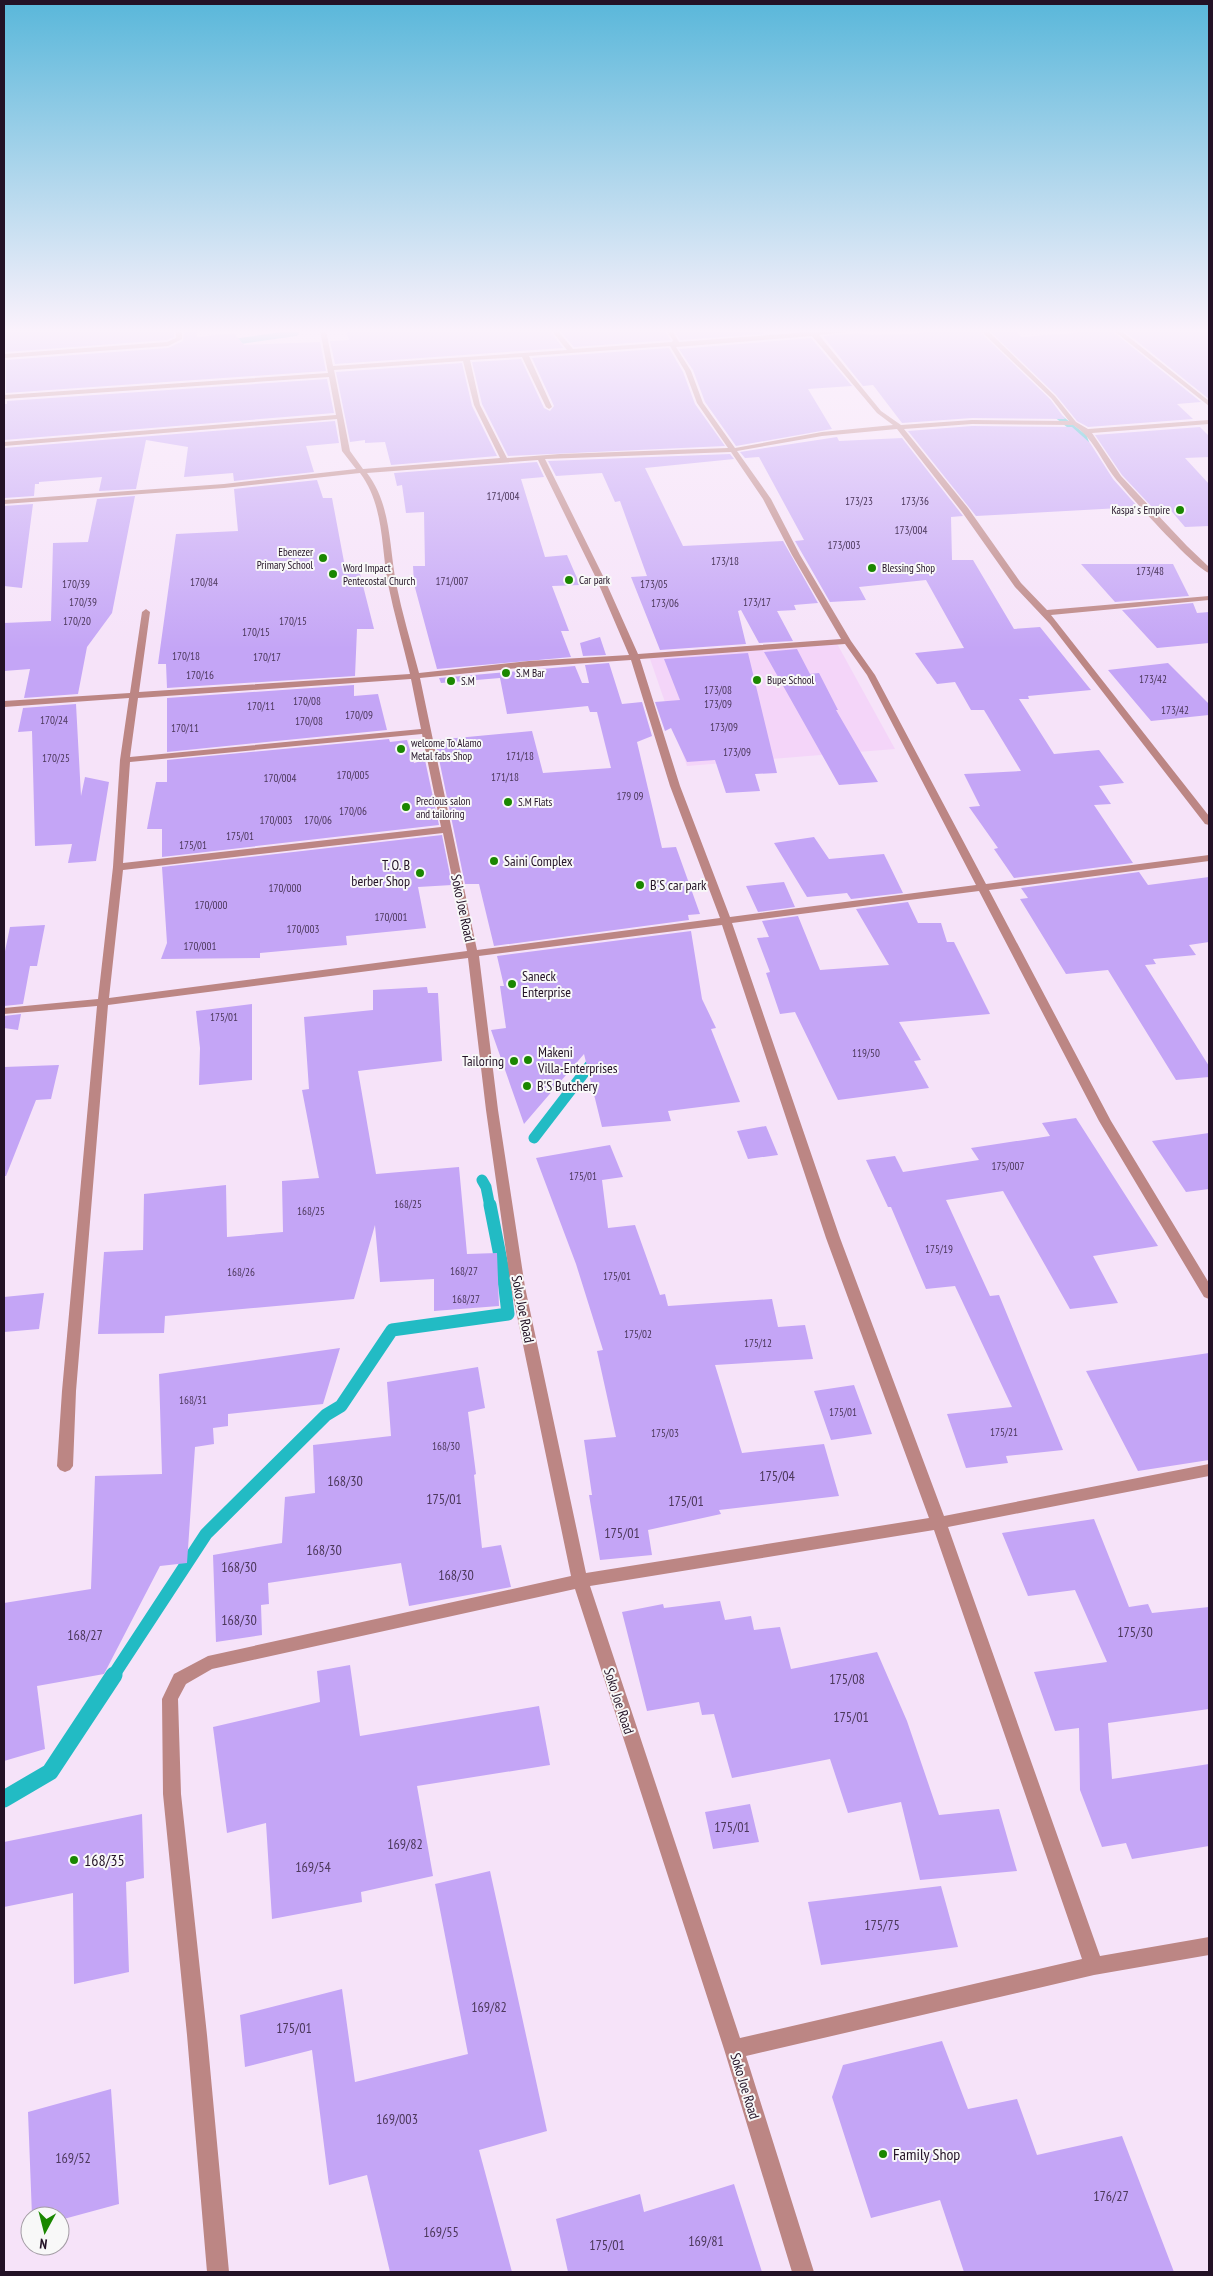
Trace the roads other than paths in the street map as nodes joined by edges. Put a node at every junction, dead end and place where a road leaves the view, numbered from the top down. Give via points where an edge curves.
1 (104, 436) edge
2 (343, 436) edge
3 (493, 436) edge
4 (722, 436) edge
5 (810, 436) edge
6 (905, 436) edge
7 (1091, 436) edge
8 (4, 444) edge
9 (733, 450) junction
10 (541, 458) junction
11 (505, 461) junction
12 (361, 471) junction
13 (4, 502) edge
14 (1209, 571) edge
15 (1209, 598) edge
16 (146, 612) dead end
17 (1044, 613) junction
18 (847, 640) junction
19 (635, 658) junction
20 (415, 676) junction
21 (133, 694) junction
22 (4, 704) edge
23 (425, 731) junction
24 (125, 760) junction
25 (1209, 822) edge
26 (446, 830) junction
27 (1209, 858) edge
28 (118, 867) junction
29 (985, 887) junction
30 (726, 921) junction
31 (472, 955) junction
32 (103, 1002) junction
33 (4, 1011) edge
34 (1209, 1294) edge
35 (65, 1466) dead end
36 (1209, 1470) edge
37 (939, 1523) junction
38 (580, 1581) junction
39 (1209, 1946) edge
40 (1094, 1966) junction
41 (734, 2049) junction
42 (218, 2272) edge
43 (802, 2272) edge

1 - 8 street
2 - 12 street, Soko Joe Road via 346,451
3 - 11 street
4 - 9 street
5 - 9 street
6 - 17 street via 965,510 1018,585
7 - 14 street via 1118,477
9 - 10 street
9 - 18 street via 767,498 796,555
10 - 11 street
10 - 19 street
11 - 12 street
12 - 13 street via 224,486
12 - 20 street, Soko Joe Road via 374,487 383,518 392,583
15 - 17 street
16 - 21 street
17 - 25 street
18 - 19 street
18 - 29 street via 871,675
19 - 20 street via 529,664
19 - 30 street via 675,786
20 - 21 street
20 - 23 street, Soko Joe Road
21 - 22 street
21 - 24 street
23 - 24 street
23 - 26 street, Soko Joe Road
24 - 28 street
26 - 28 street
26 - 31 street, Soko Joe Road
27 - 29 street
28 - 32 street
29 - 30 street
29 - 34 street via 1105,1121
30 - 31 street
30 - 37 street via 833,1238
31 - 32 street
31 - 38 street, Soko Joe Road via 518,1287
32 - 33 street
32 - 35 street
36 - 37 street
37 - 38 street
37 - 40 street
38 - 41 street, Soko Joe Road
38 - 42 street via 208,1663 180,1679 170,1699 172,1794
39 - 40 street
40 - 41 street
41 - 43 street, Soko Joe Road

